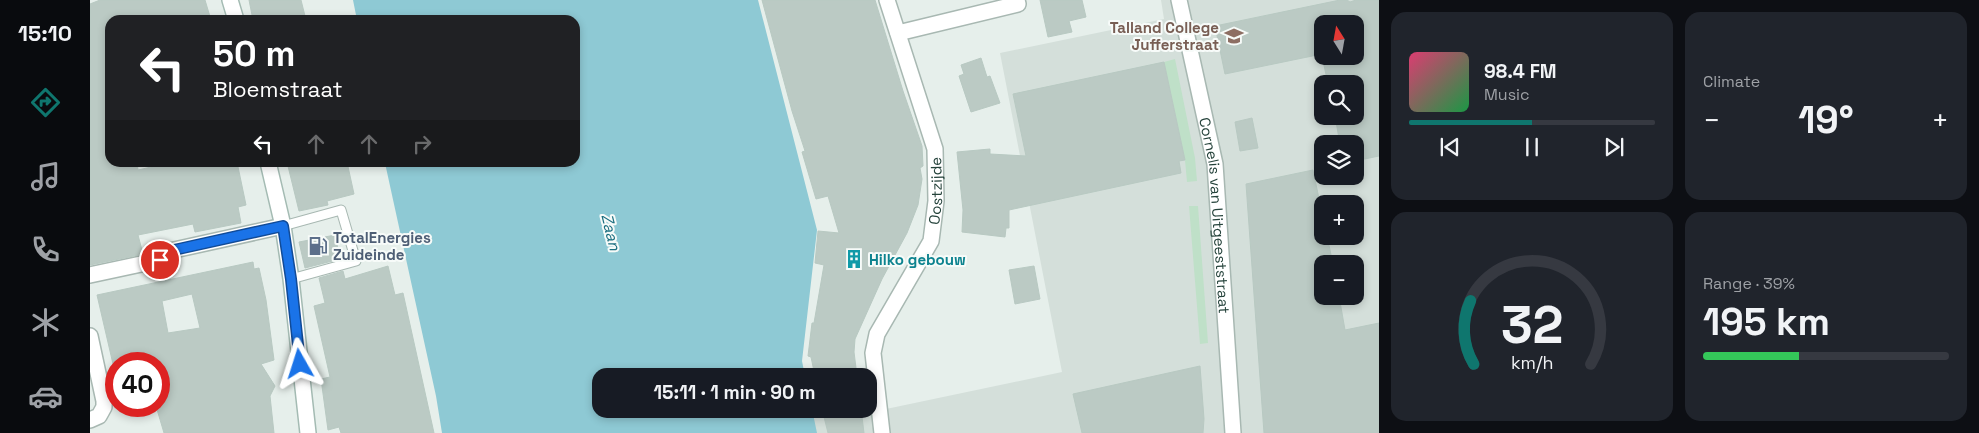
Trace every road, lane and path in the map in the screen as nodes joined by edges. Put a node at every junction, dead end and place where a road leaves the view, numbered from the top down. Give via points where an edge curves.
1 (230, 0) edge
2 (887, 0) edge
3 (1017, 0) edge
4 (1181, 0) edge
5 (234, 15) edge
6 (898, 33) junction
7 (269, 167) edge
8 (283, 226) junction
9 (90, 276) edge
10 (291, 279) junction
11 (90, 336) edge
12 (96, 416) edge
13 (308, 433) edge
14 (882, 433) edge
15 (1233, 433) edge

1 - 5 street
2 - 6 street, Oostzijde
3 - 6 street via 1018,4
4 - 15 street, Cornelis van Uitgeeststraat via 1215,164
6 - 14 street, Oostzijde via 935,149 936,201 931,241 877,334 873,353
7 - 8 street
8 - 9 street via 174,250 160,260
8 - 10 street
8 - 10 lane via 342,210 356,261
10 - 13 street
11 - 12 street via 104,400

